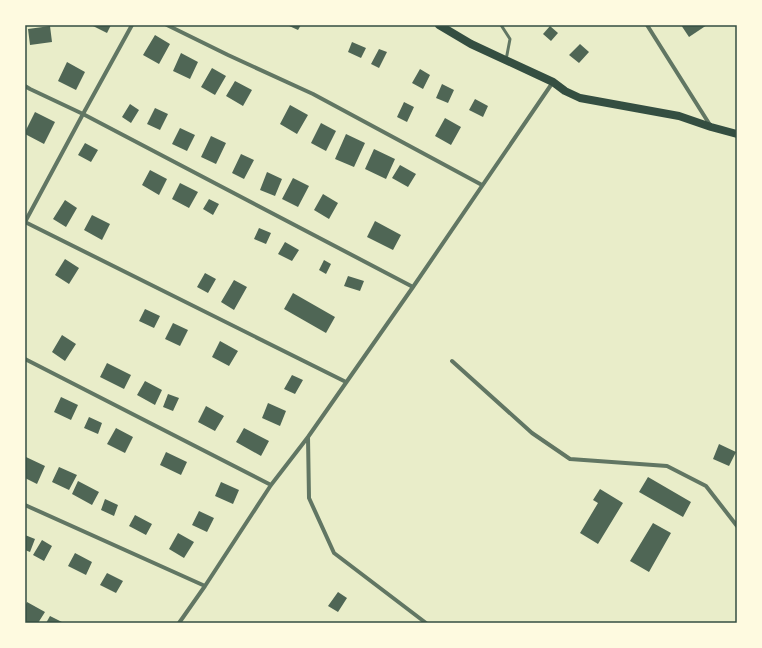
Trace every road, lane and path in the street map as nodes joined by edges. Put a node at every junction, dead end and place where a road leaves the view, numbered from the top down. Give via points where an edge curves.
1 (132, 25) edge
2 (167, 25) edge
3 (439, 25) edge
4 (501, 25) edge
5 (647, 25) edge
6 (506, 60) junction
7 (553, 82) junction
8 (25, 86) edge
9 (83, 114) junction
10 (711, 127) junction
11 (737, 134) edge
12 (482, 185) junction
13 (25, 222) edge
14 (413, 287) junction
15 (25, 359) edge
16 (452, 361) dead end
17 (346, 382) junction
18 (308, 437) junction
19 (270, 484) junction
20 (25, 505) edge
21 (737, 526) edge
22 (205, 586) junction
23 (179, 623) edge
24 (426, 623) edge

1 - 9 street
2 - 12 street via 313,94
3 - 6 main road
4 - 6 lane via 510,39
5 - 10 street
6 - 7 main road
7 - 10 main road via 580,98 680,116
7 - 12 street
8 - 9 street
9 - 13 street
9 - 14 street
10 - 11 main road
12 - 14 street
13 - 17 street
14 - 17 street
15 - 19 street
16 - 21 street via 532,433 570,459 667,466 706,486
17 - 18 street
18 - 19 street
18 - 24 street via 309,498 334,553
19 - 22 street
20 - 22 street
22 - 23 street

